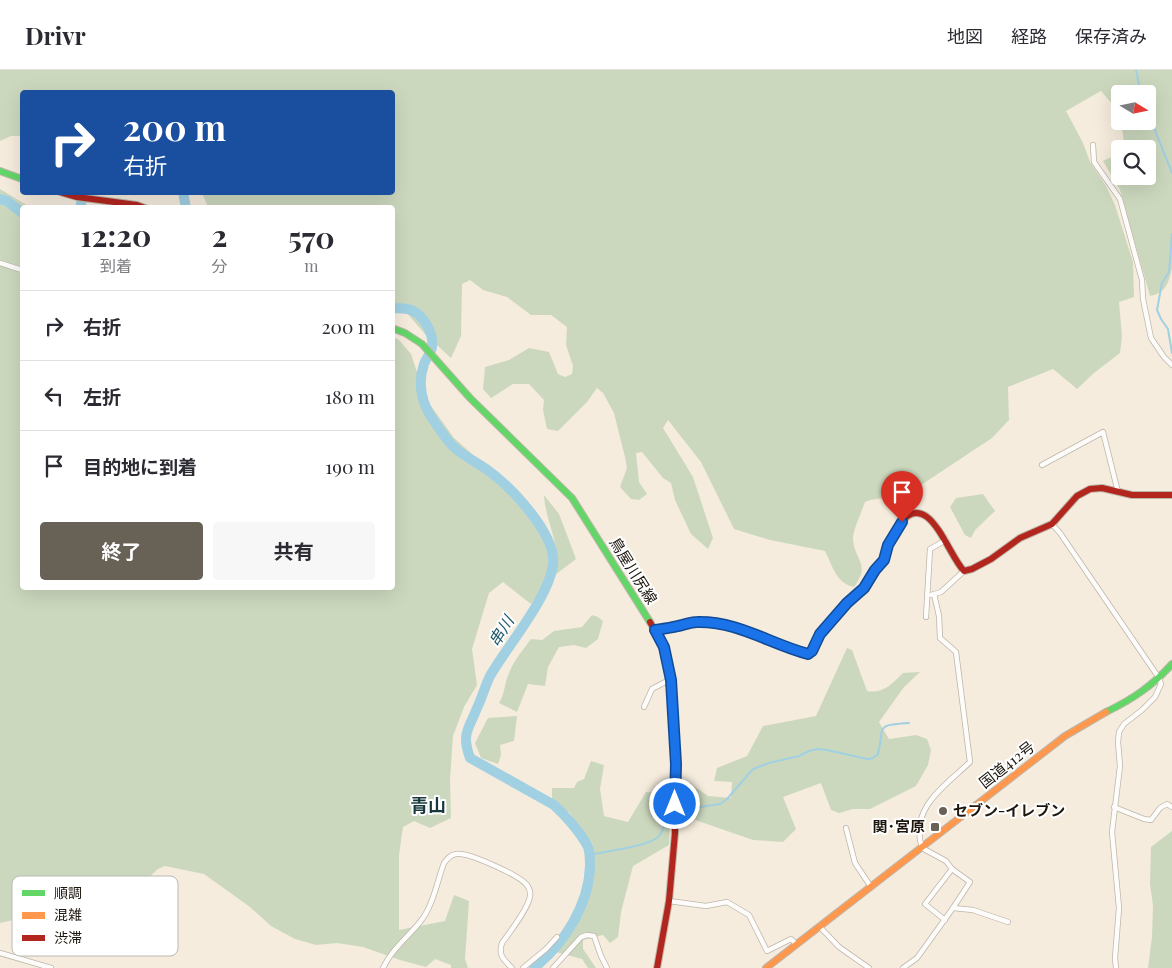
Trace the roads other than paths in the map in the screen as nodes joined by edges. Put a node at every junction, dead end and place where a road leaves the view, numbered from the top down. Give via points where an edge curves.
1 (1093, 145) dead end
2 (0, 171) edge
3 (20, 178) edge
4 (70, 195) edge
5 (137, 205) edge
6 (0, 263) edge
7 (20, 269) edge
8 (395, 329) edge
9 (1172, 365) edge
10 (1042, 465) dead end
11 (1118, 492) junction
12 (1172, 495) edge
13 (1052, 524) junction
14 (946, 540) junction
15 (964, 571) junction
16 (934, 594) junction
17 (927, 596) junction
18 (926, 616) dead end
19 (655, 630) junction
20 (1172, 664) edge
21 (1159, 678) junction
22 (671, 680) junction
23 (644, 707) dead end
24 (1114, 807) junction
25 (1172, 807) edge
26 (846, 828) dead end
27 (922, 848) junction
28 (952, 869) junction
29 (871, 887) junction
30 (669, 901) junction
31 (953, 908) junction
32 (945, 920) junction
33 (1008, 922) dead end
34 (820, 927) junction
35 (557, 937) dead end
36 (797, 945) junction
37 (0, 953) edge
38 (51, 968) edge
39 (383, 968) edge
40 (512, 968) edge
41 (523, 968) edge
42 (553, 968) edge
43 (607, 968) edge
44 (657, 968) edge
45 (766, 968) edge
46 (869, 968) edge
47 (903, 968) edge
48 (1116, 968) edge

1 - 9 street via 1094,162 1120,199 1142,280 1151,338
2 - 3 main road
4 - 5 main road
6 - 7 street
8 - 19 main road, 鳥屋川尻線 via 422,344 470,398 572,498
10 - 11 street via 1103,432
11 - 12 main road
11 - 13 main road via 1090,489 1077,496
13 - 15 main road via 1020,538 990,559
13 - 21 street
14 - 15 main road via 957,564
14 - 17 street via 930,549
14 - 19 main road via 924,514 910,514 896,528 884,560 864,588 820,634 808,654 788,649 756,633 708,622
15 - 16 street via 941,592
16 - 17 street
16 - 27 street via 940,638 956,652 970,762 929,800 921,816 918,837
17 - 18 street
19 - 22 main road, 鳥屋川尻線 via 664,647
20 - 21 main road, 国道412号
21 - 24 street via 1161,684 1155,697 1119,732 1120,766
21 - 27 main road, 国道412号 via 1134,698 1065,736
22 - 23 street via 652,688
22 - 30 main road, 鳥屋川尻線 via 676,764 675,833
24 - 25 street via 1151,820 1160,808 1167,804
24 - 48 street via 1112,832 1119,908
26 - 29 street via 855,863
27 - 28 street via 946,861
27 - 29 main road, 国道412号
28 - 31 street via 970,882
28 - 32 street via 925,904
29 - 34 main road, 国道412号
30 - 36 street via 706,906 727,902 749,915 767,951 791,939
30 - 44 main road, 鳥屋川尻線
31 - 32 street
31 - 33 street via 973,910
32 - 47 street via 917,958
34 - 36 main road, 国道412号
34 - 46 street via 839,947
35 - 41 street
36 - 45 main road, 国道412号
37 - 38 street
39 - 40 street via 388,957 424,916 444,863 458,854 486,862 528,887 528,902 500,950 502,958
42 - 43 street via 581,937 587,935 594,936

